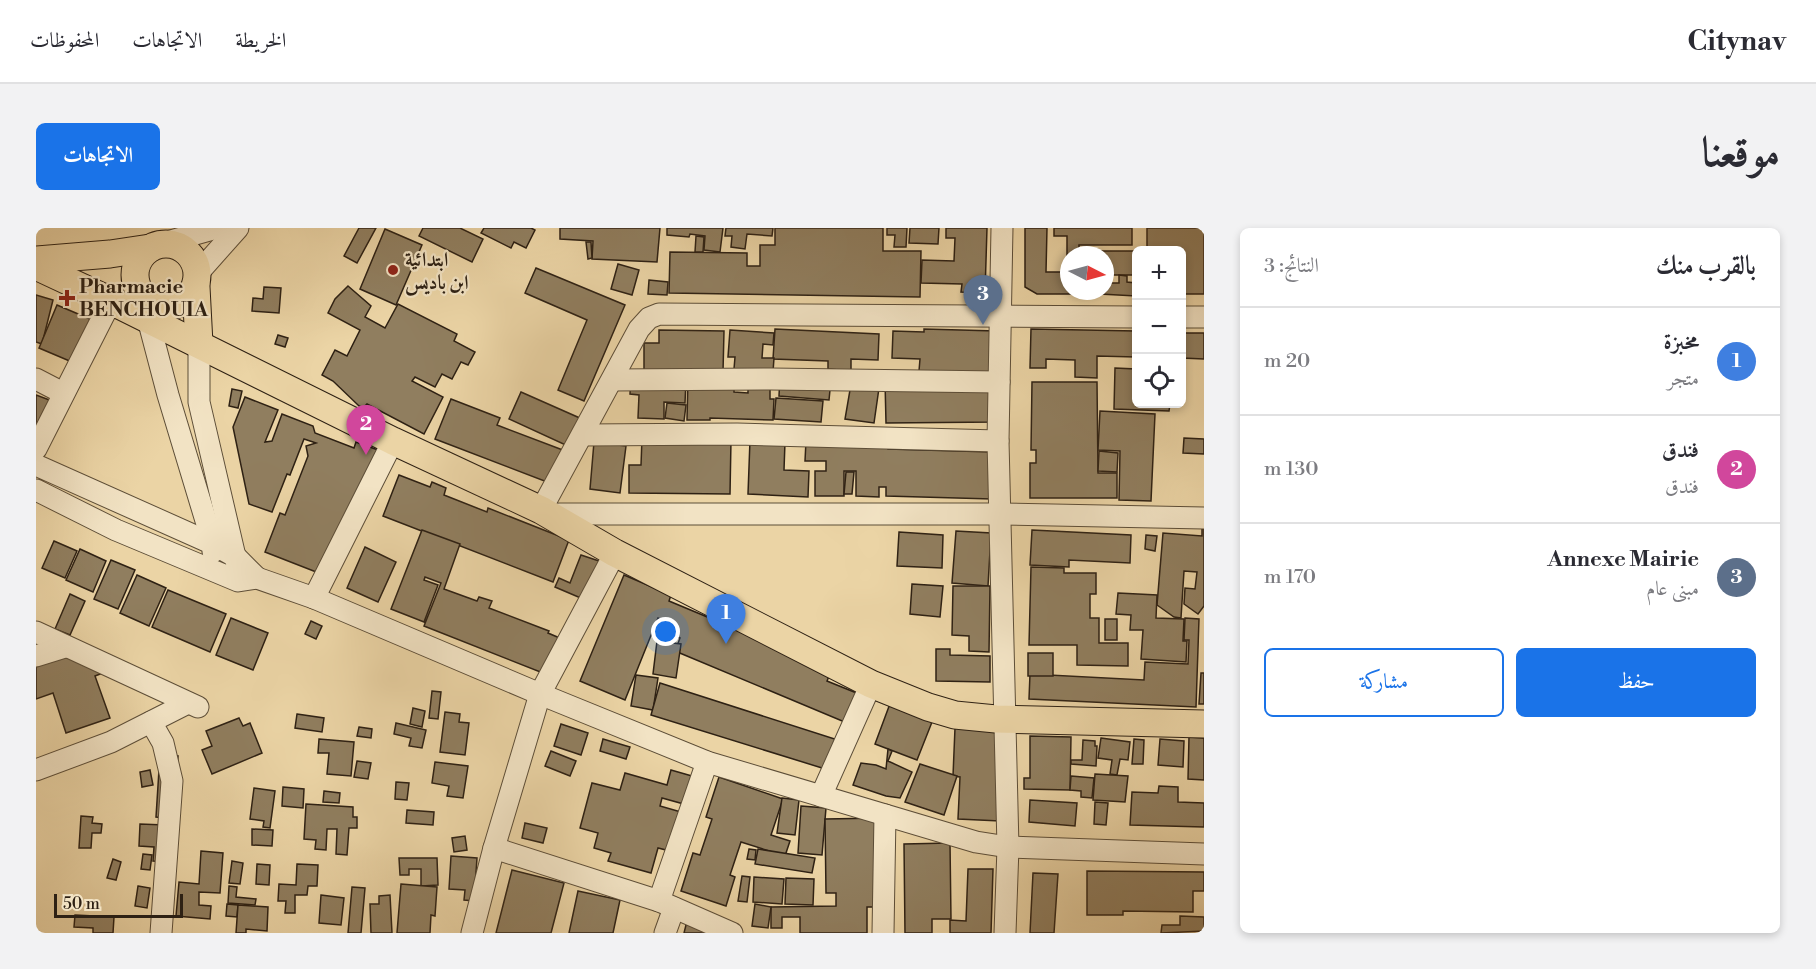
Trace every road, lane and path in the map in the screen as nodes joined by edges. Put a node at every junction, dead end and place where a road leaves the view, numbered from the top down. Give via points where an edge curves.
1 (217, 228) edge
2 (238, 228) edge
3 (1002, 228) edge
4 (155, 246) junction
5 (36, 260) edge
6 (36, 266) edge
7 (197, 280) junction
8 (111, 301) junction
9 (145, 307) junction
10 (1001, 317) junction
11 (1132, 317) edge
12 (1186, 317) edge
13 (1204, 317) edge
14 (199, 344) junction
15 (36, 379) edge
16 (612, 380) junction
17 (999, 382) junction
18 (63, 393) junction
19 (168, 395) junction
20 (199, 402) junction
21 (583, 435) junction
22 (393, 441) junction
23 (998, 441) junction
24 (36, 449) edge
25 (36, 465) edge
26 (36, 490) edge
27 (545, 512) junction
28 (999, 514) junction
29 (1204, 518) edge
30 (213, 544) junction
31 (615, 553) junction
32 (236, 557) junction
33 (215, 571) junction
34 (247, 579) junction
35 (314, 598) junction
36 (36, 632) edge
37 (65, 647) junction
38 (36, 656) edge
39 (871, 684) junction
40 (540, 694) junction
41 (1005, 719) junction
42 (151, 722) junction
43 (1204, 724) edge
44 (706, 762) junction
45 (36, 770) edge
46 (821, 796) junction
47 (885, 815) junction
48 (1008, 847) junction
49 (494, 848) junction
50 (1204, 854) edge
51 (666, 904) junction
52 (160, 933) edge
53 (472, 933) edge
54 (665, 933) edge
55 (732, 933) edge
56 (883, 933) edge
57 (1005, 933) edge

1 - 4 street
2 - 7 street
3 - 10 street
4 - 5 main road
4 - 7 main road via 181,247 195,262
4 - 9 main road via 142,255 134,275
6 - 8 main road
7 - 9 main road via 190,296 181,303 171,307 150,303
7 - 14 main road
8 - 9 main road
8 - 18 street
9 - 14 main road
9 - 19 street
10 - 11 street
10 - 16 street via 659,314 639,329
10 - 17 street
12 - 13 street
14 - 20 street
14 - 22 main road
15 - 18 street
16 - 17 street
16 - 21 street
17 - 23 street
18 - 24 street
19 - 20 street
19 - 30 street
20 - 32 street
21 - 23 street via 737,434
21 - 27 street
22 - 27 main road
22 - 35 street
23 - 28 street
25 - 30 street
26 - 33 street via 116,530
27 - 28 street
27 - 31 main road
28 - 29 street
28 - 41 street
30 - 32 street
30 - 33 street
31 - 39 main road
31 - 40 street
32 - 34 street
33 - 34 street
34 - 35 street
35 - 40 street
36 - 37 street
37 - 38 street
37 - 42 street via 193,705
39 - 41 main road via 955,715
39 - 46 street
40 - 44 street
40 - 49 street
41 - 43 main road
41 - 48 street
42 - 45 street via 111,742
42 - 52 street via 163,743 172,781
44 - 46 street
44 - 51 street
46 - 47 street
47 - 48 street via 976,842
47 - 56 street
48 - 50 street
48 - 57 street
49 - 51 street
49 - 53 street
51 - 54 street
51 - 55 street

